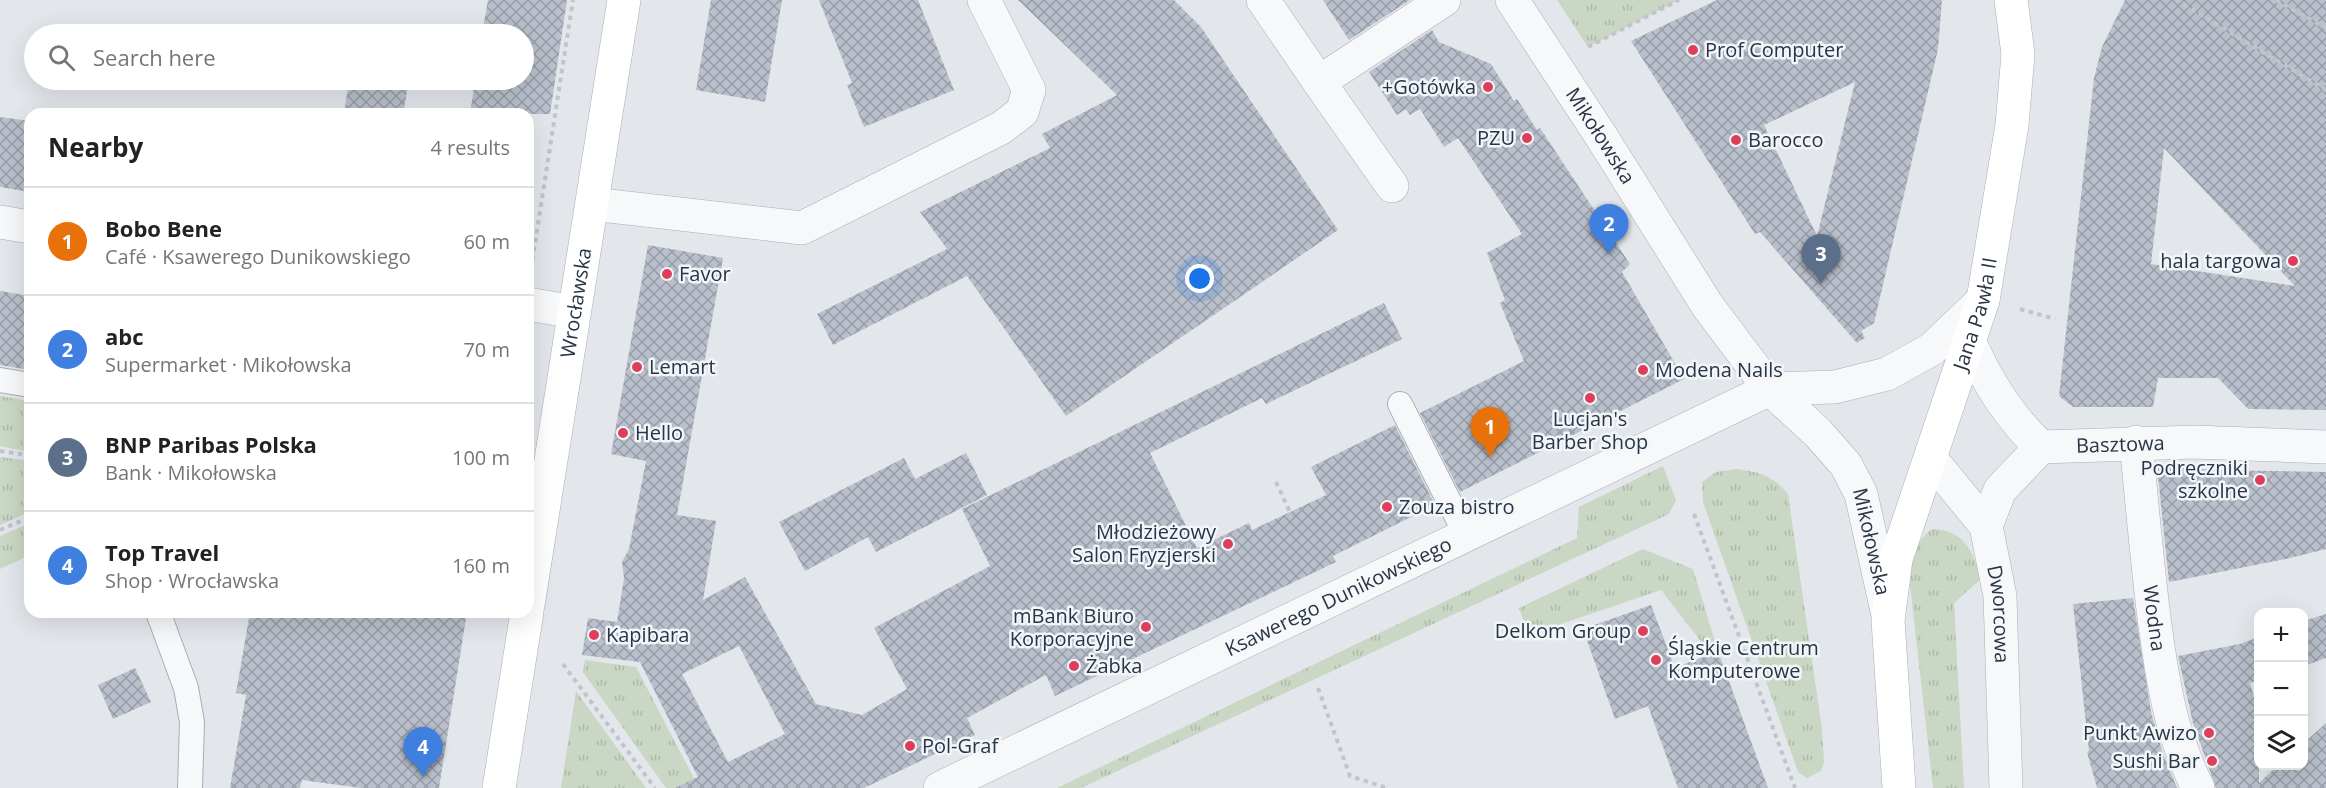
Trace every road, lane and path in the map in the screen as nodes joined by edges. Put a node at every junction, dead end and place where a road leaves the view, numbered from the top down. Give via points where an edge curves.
1 (573, 0) edge
2 (624, 0) edge
3 (984, 0) edge
4 (1263, 0) edge
5 (1444, 0) edge
6 (1512, 0) edge
7 (1679, 0) edge
8 (2011, 0) edge
9 (2176, 0) edge
10 (2276, 0) edge
11 (2326, 28) edge
12 (1588, 47) dead end
13 (1319, 82) junction
14 (2326, 90) edge
15 (1392, 186) dead end
16 (592, 204) junction
17 (0, 222) edge
18 (24, 225) edge
19 (536, 245) junction
20 (544, 247) dead end
21 (534, 255) edge
22 (1983, 300) junction
23 (534, 305) edge
24 (2017, 308) dead end
25 (574, 312) junction
26 (2055, 319) dead end
27 (1970, 342) junction
28 (0, 380) edge
29 (24, 384) edge
30 (1770, 389) junction
31 (1400, 404) dead end
32 (2136, 442) junction
33 (2041, 447) junction
34 (2326, 447) edge
35 (0, 451) edge
36 (24, 454) edge
37 (1931, 459) junction
38 (1276, 482) dead end
39 (1290, 512) dead end
40 (1694, 514) dead end
41 (24, 520) edge
42 (1986, 526) junction
43 (0, 530) edge
44 (1466, 535) junction
45 (534, 553) edge
46 (160, 618) edge
47 (526, 618) edge
48 (1888, 620) junction
49 (564, 664) dead end
50 (1318, 687) dead end
51 (190, 788) edge
52 (499, 788) edge
53 (655, 788) edge
54 (940, 788) edge
55 (1388, 788) edge
56 (1795, 788) edge
57 (1899, 788) edge
58 (2006, 788) edge
59 (2198, 788) edge

1 - 19 path
2 - 16 main road, Wrocławska
3 - 16 street via 1029,90 1022,112 1001,128 802,228
4 - 13 street
5 - 13 street
6 - 30 street, Mikołowska via 1707,305
7 - 12 path
8 - 22 main road, Jana Pawła II via 2018,54 2012,125
9 - 14 path
10 - 11 path
13 - 15 street
16 - 25 main road, Wrocławska
17 - 18 street
19 - 20 path
19 - 21 path
22 - 27 main road, Jana Pawła II
22 - 30 street via 1932,349 1887,374 1835,387
23 - 25 street
24 - 26 path
25 - 45 main road, Wrocławska
27 - 33 street via 1984,373 2026,433
27 - 37 main road, Jana Pawła II
28 - 29 lane
30 - 44 street, Ksawerego Dunikowskiego
30 - 48 street, Mikołowska via 1846,465 1861,494
31 - 44 lane
32 - 33 street, Basztowa
32 - 34 street, Basztowa
32 - 59 street, Wodna via 2164,693 2182,758
33 - 42 street via 2000,490
35 - 36 path
37 - 42 street, Dworcowa
37 - 48 main road, Jana Pawła II via 1896,559
38 - 39 path
40 - 56 path
41 - 43 path
42 - 58 street, Dworcowa via 2000,596
44 - 54 street, Ksawerego Dunikowskiego
46 - 51 lane via 186,687 192,722
47 - 52 main road
48 - 57 main road
49 - 53 path
50 - 55 path via 1350,776

